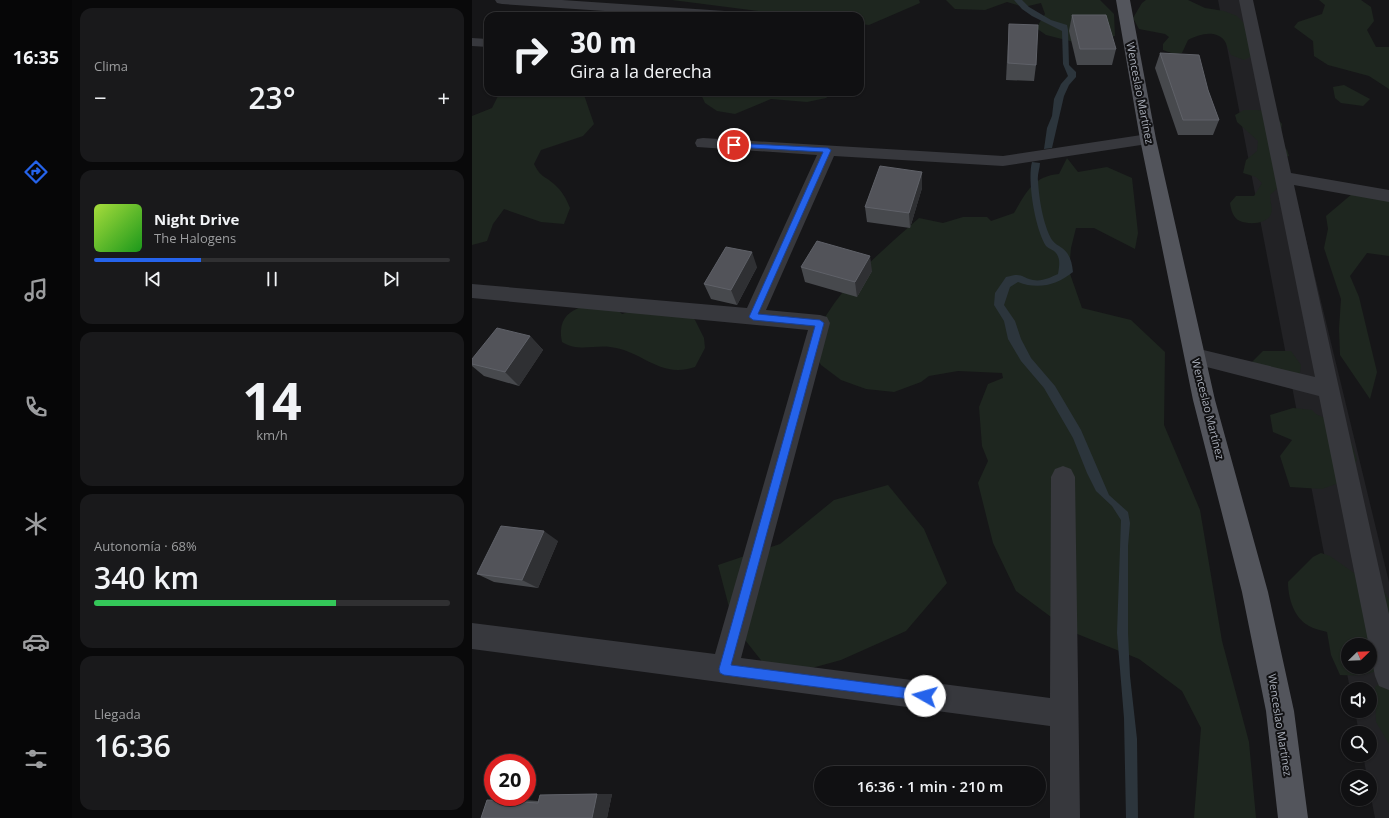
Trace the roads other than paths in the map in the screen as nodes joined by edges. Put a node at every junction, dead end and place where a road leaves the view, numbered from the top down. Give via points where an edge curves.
1 (502, 0) edge
2 (1122, 0) edge
3 (1246, 0) edge
4 (680, 12) edge
5 (472, 42) edge
6 (484, 43) edge
7 (1148, 139) junction
8 (703, 143) dead end
9 (828, 150) junction
10 (1284, 178) junction
11 (1389, 196) edge
12 (472, 291) edge
13 (753, 317) junction
14 (1195, 356) junction
15 (1328, 389) junction
16 (1063, 477) dead end
17 (472, 636) edge
18 (724, 669) junction
19 (1389, 676) edge
20 (1064, 714) junction
21 (1065, 818) edge
22 (1294, 818) edge

1 - 4 street
2 - 7 main road, Wenceslao Martínez
3 - 10 street
5 - 6 street
7 - 9 street via 1004,161
7 - 14 main road, Wenceslao Martínez
8 - 9 street
9 - 13 street
10 - 11 street
10 - 15 street
12 - 13 street
13 - 18 street via 820,323
14 - 15 street
14 - 22 main road, Wenceslao Martínez via 1204,400 1257,600 1280,711
15 - 19 street
16 - 20 street
17 - 18 street
18 - 20 street
20 - 21 street

